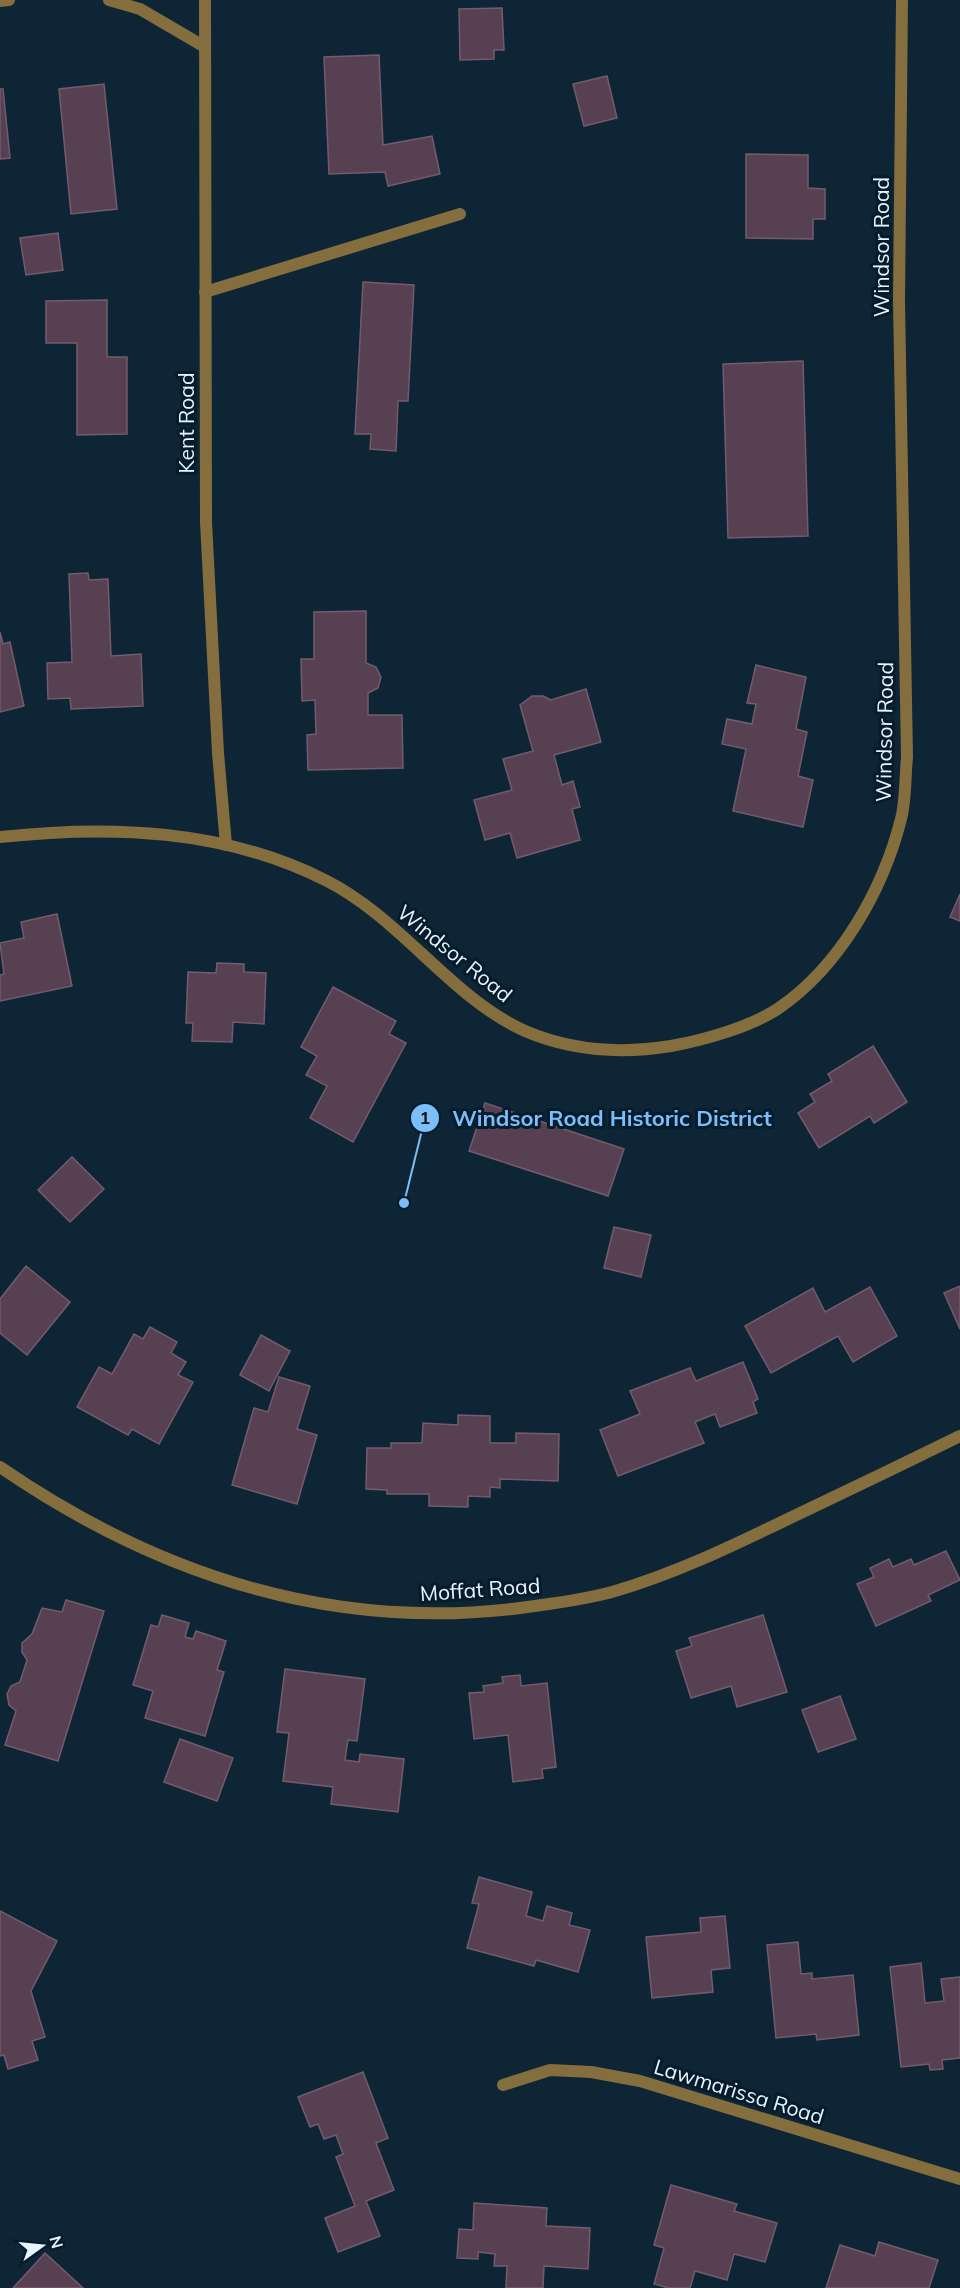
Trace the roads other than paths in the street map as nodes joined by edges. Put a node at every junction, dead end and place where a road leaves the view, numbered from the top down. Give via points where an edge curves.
1 (9, 0) edge
2 (109, 0) edge
3 (205, 0) edge
4 (902, 0) edge
5 (0, 1) edge
6 (205, 47) junction
7 (460, 214) dead end
8 (206, 291) junction
9 (0, 837) edge
10 (226, 846) junction
11 (960, 1436) edge
12 (0, 1467) edge
13 (503, 2085) dead end
14 (960, 2179) edge

1 - 5 street
2 - 6 street via 140,9
3 - 6 street, Kent Road
4 - 10 street, Windsor Road via 899,301 907,757 902,816 885,869 854,926 819,976 777,1009 706,1040 642,1050 581,1048 525,1031 480,1005 386,922 326,880
6 - 8 street, Kent Road
7 - 8 street
8 - 10 street, Kent Road via 206,522
9 - 10 street, Windsor Road via 66,830 133,830
11 - 12 street, Moffat Road via 694,1564 621,1589 552,1604 419,1614 347,1608 225,1581 137,1547 84,1521
13 - 14 street, Lawmarissa Road via 550,2070 640,2081

